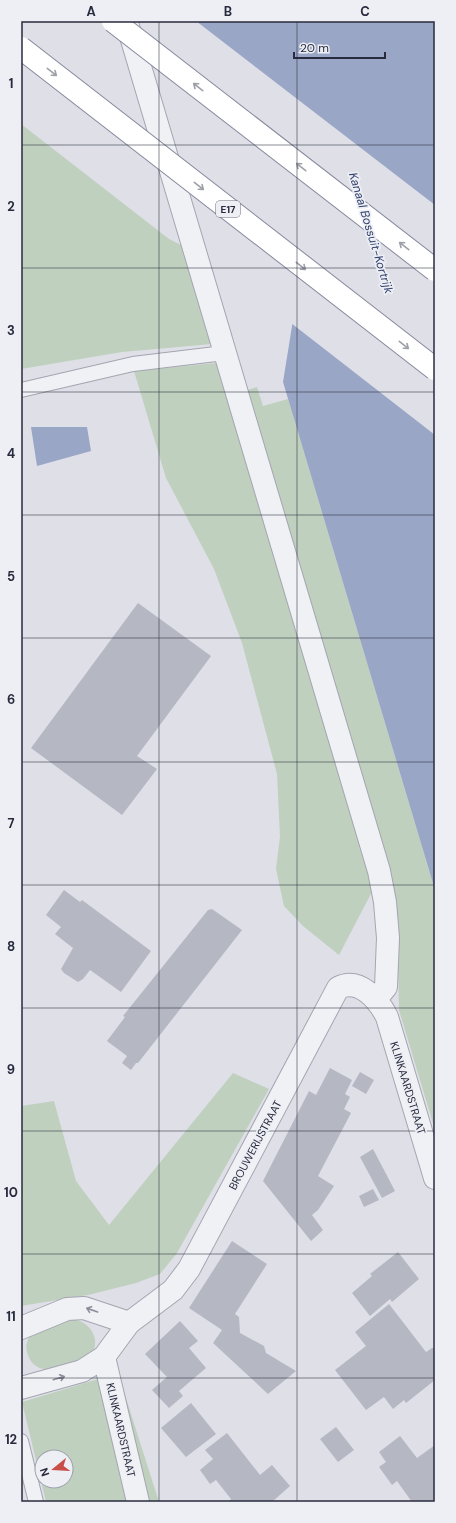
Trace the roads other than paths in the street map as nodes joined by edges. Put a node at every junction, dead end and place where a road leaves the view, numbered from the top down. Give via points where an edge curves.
1 (112, 21) edge
2 (127, 21) edge
3 (21, 48) edge
4 (435, 270) edge
5 (224, 353) junction
6 (435, 369) edge
7 (21, 390) edge
8 (376, 999) junction
9 (435, 1178) edge
10 (129, 1323) junction
11 (21, 1328) edge
12 (104, 1357) junction
13 (21, 1388) edge
14 (21, 1441) edge
15 (36, 1502) edge
16 (138, 1502) edge

4 -> 1 highway, bridge
2 - 5 street
3 -> 6 highway, E17, bridge
5 - 7 lane via 133,364
5 - 8 street via 379,871 388,938 386,987
8 - 9 street, KLINKAARDSTRAAT via 387,1017
8 - 10 street, BROUWERIJSTRAAT via 358,985 346,984 338,988 189,1269 173,1290
10 -> 11 street via 84,1308 67,1310
10 - 12 street, BROUWERIJSTRAAT
13 -> 12 street, BROUWERIJSTRAAT via 82,1371
12 - 16 street, KLINKAARDSTRAAT
14 - 15 lane

